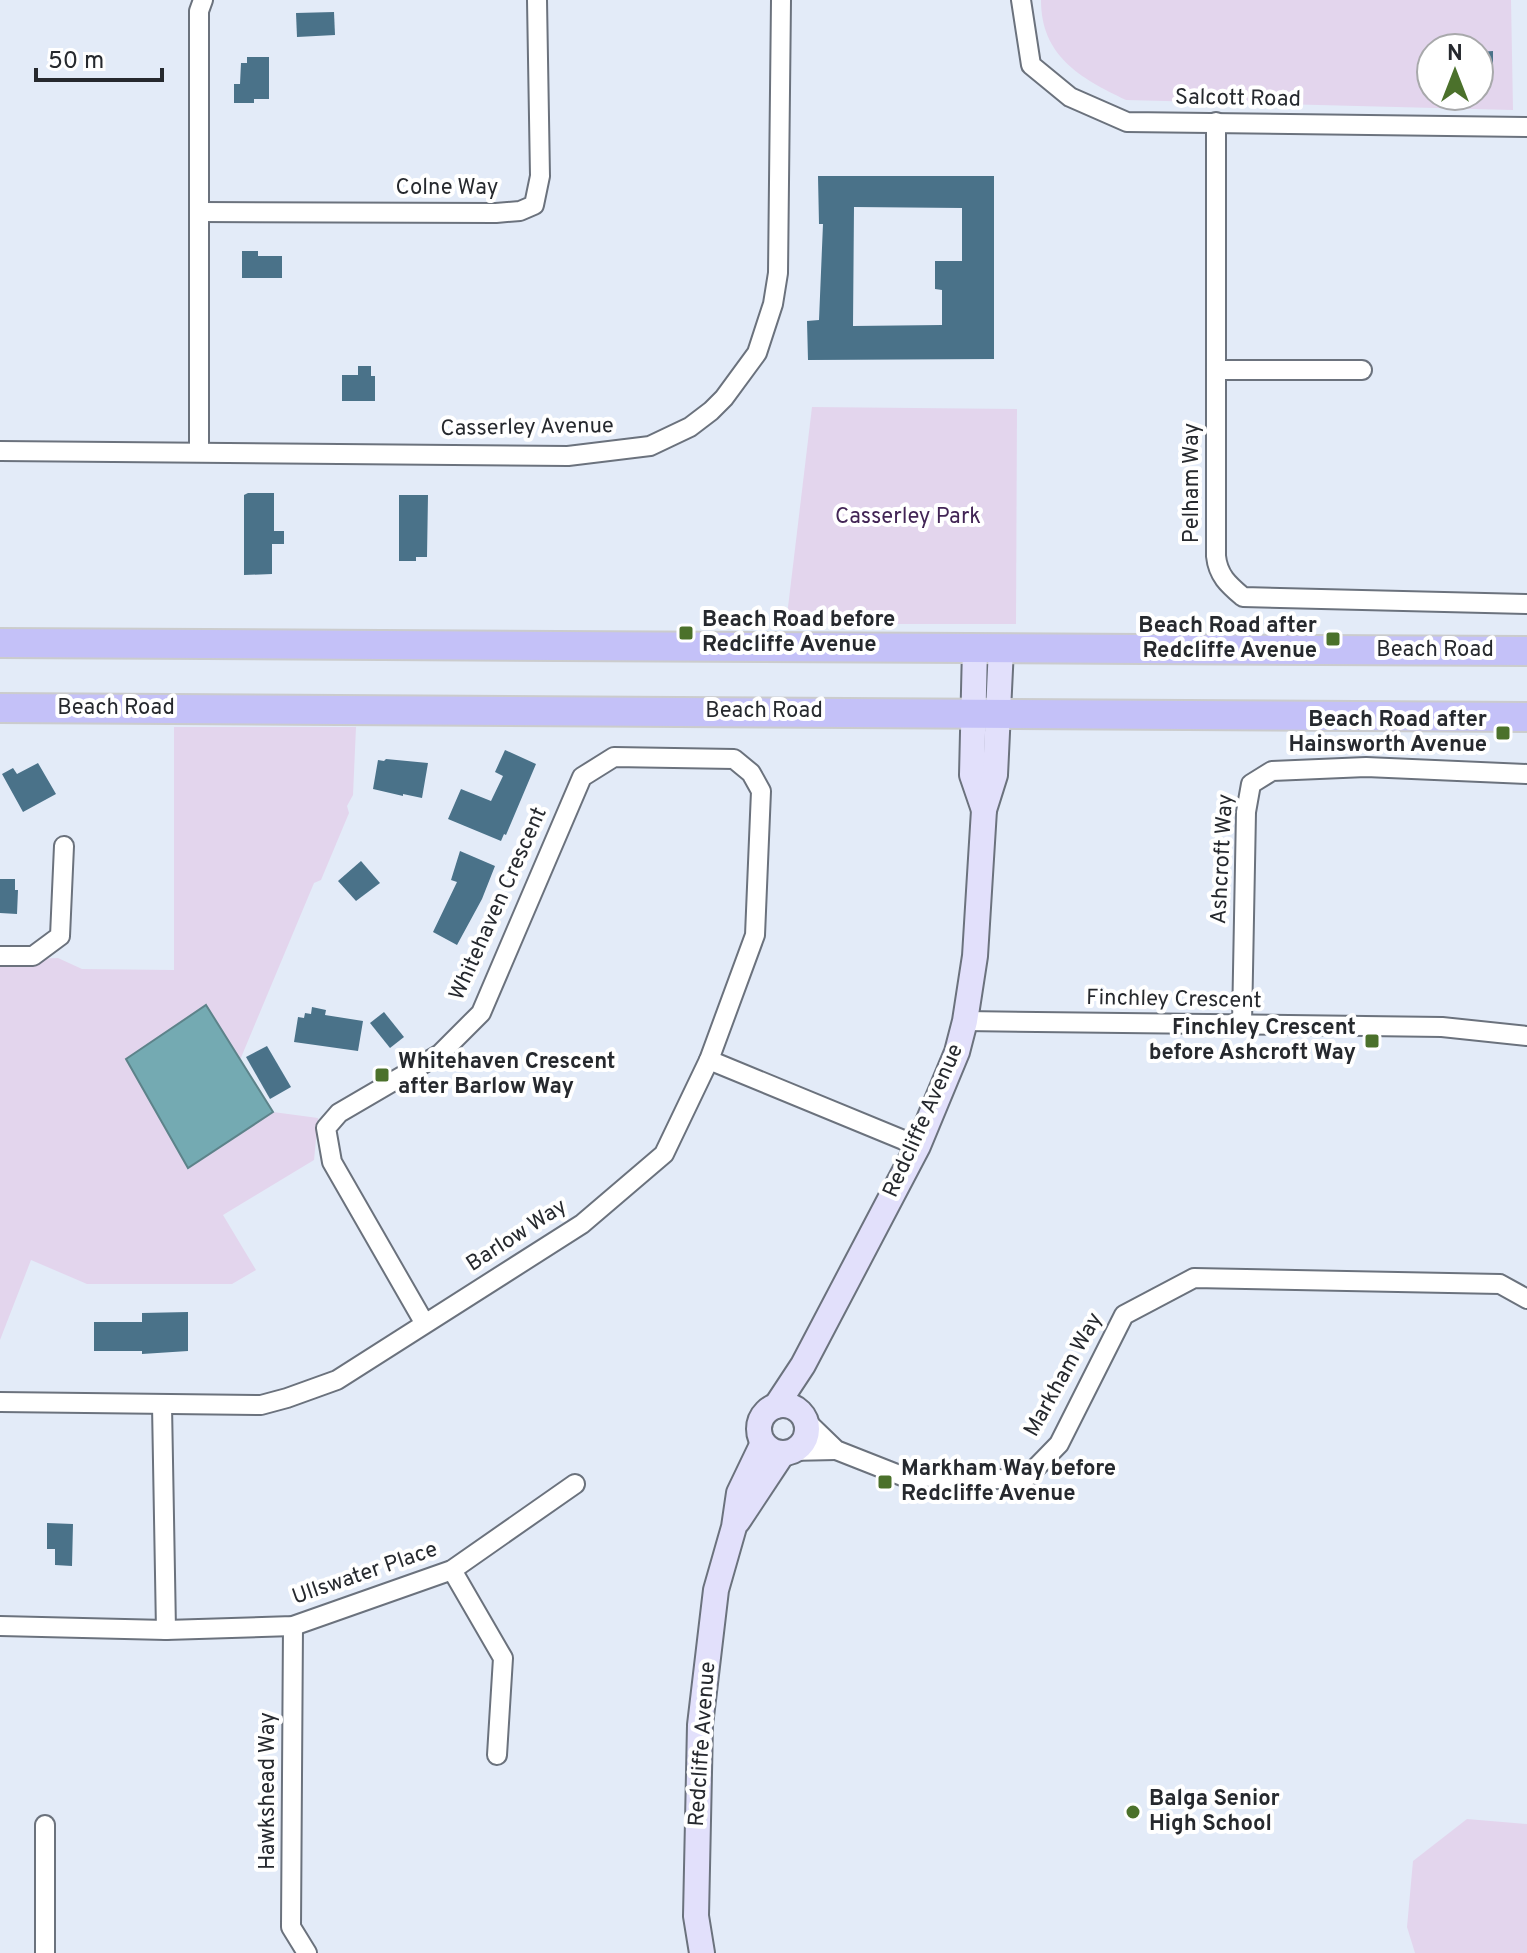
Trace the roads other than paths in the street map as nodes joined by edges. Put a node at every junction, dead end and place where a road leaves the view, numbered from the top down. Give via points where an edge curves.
1 (203, 0) edge
2 (537, 0) edge
3 (781, 0) edge
4 (1021, 0) edge
5 (1216, 122) junction
6 (1527, 127) edge
7 (200, 212) junction
8 (1216, 370) junction
9 (1362, 370) dead end
10 (0, 451) edge
11 (199, 452) junction
12 (1527, 604) edge
13 (0, 643) edge
14 (988, 648) junction
15 (1527, 651) edge
16 (0, 708) edge
17 (986, 713) junction
18 (1527, 717) edge
19 (751, 773) joint
20 (1527, 774) edge
21 (64, 846) dead end
22 (0, 956) edge
23 (965, 1021) junction
24 (1242, 1024) junction
25 (1527, 1036) edge
26 (709, 1060) junction
27 (918, 1146) junction
28 (1527, 1299) edge
29 (425, 1324) junction
30 (803, 1365) junction
31 (0, 1402) edge
32 (162, 1405) junction
33 (776, 1406) junction
34 (804, 1418) junction
35 (779, 1449) junction
36 (836, 1450) junction
37 (575, 1484) dead end
38 (452, 1570) junction
39 (0, 1626) edge
40 (293, 1626) junction
41 (166, 1630) junction
42 (497, 1755) dead end
43 (45, 1825) dead end
44 (696, 1916) junction
45 (45, 1953) edge
46 (307, 1953) edge
47 (686, 1953) edge
48 (701, 1953) edge

1 - 7 street
2 - 7 street, Colne Way via 540,176 534,205 496,213
3 - 11 street, Casserley Avenue via 778,273 773,304 757,353 711,411 650,446 598,454
4 - 5 street, Salcott Road via 1031,65 1070,97 1127,122
5 - 6 street, Salcott Road
5 - 8 street, Pelham Way
7 - 11 street
8 - 9 street
8 - 12 street, Pelham Way via 1217,566 1224,581 1243,597
10 - 11 street, Casserley Avenue
13 - 14 main road, Beach Road
14 - 15 main road, Beach Road
14 - 17 street, Redcliffe Avenue
16 - 17 main road, Beach Road
17 - 18 main road, Beach Road
17 - 23 street, Redcliffe Avenue via 995,775 984,810 975,956
19 - 26 street, Barlow Way via 761,791 755,935
19 - 29 street, Whitehaven Crescent via 734,759 614,757 582,777 481,1013 440,1054 339,1113 326,1128 332,1162
20 - 24 street, Ashcroft Way via 1366,767 1272,771 1251,784
21 - 22 street via 60,936 33,956
23 - 24 street, Finchley Crescent
23 - 27 street, Redcliffe Avenue
24 - 25 street, Finchley Crescent via 1442,1027
26 - 27 street
26 - 29 street, Barlow Way via 664,1154 582,1224
27 - 30 street, Redcliffe Avenue
28 - 36 street, Markham Way via 1500,1284 1194,1278 1124,1315 1059,1444 1024,1480 902,1476
29 - 32 street, Barlow Way via 337,1380 287,1398 261,1405
30 - 33 street, Redcliffe Avenue
30 - 34 street, Redcliffe Avenue
31 - 32 street, Barlow Way
32 - 41 street
33 - 34 street via 791,1406
33 - 35 street via 759,1429
34 - 35 street via 802,1443
34 - 36 street, Markham Way
35 - 36 street, Markham Way
35 - 44 street, Redcliffe Avenue via 734,1527 716,1590 700,1725
37 - 38 street, Ullswater Place
38 - 40 street, Ullswater Place
38 - 42 street via 503,1658
39 - 41 street, Ullswater Place
40 - 41 street, Ullswater Place
40 - 46 street, Hawkshead Way via 291,1927
43 - 45 street
44 - 47 street, Redcliffe Avenue
44 - 48 street, Redcliffe Avenue
47 - 48 street

